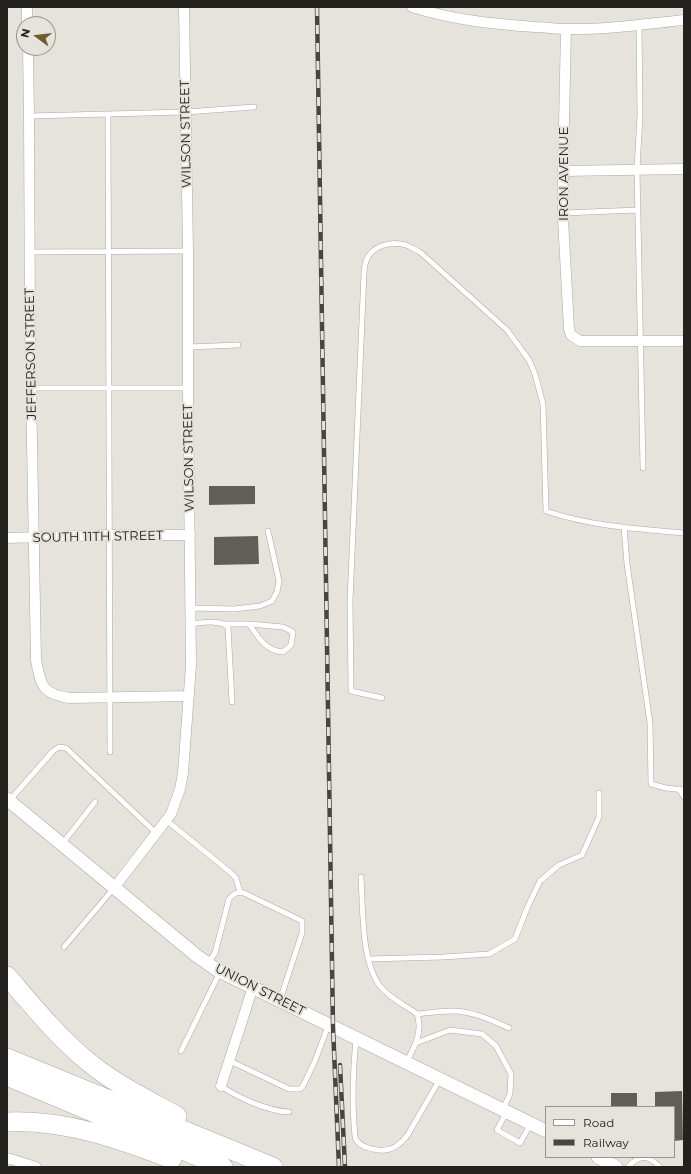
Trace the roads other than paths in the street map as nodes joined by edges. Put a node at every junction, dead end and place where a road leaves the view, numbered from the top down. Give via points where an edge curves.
1 (184, 7) edge
2 (412, 7) edge
3 (684, 20) edge
4 (639, 25) junction
5 (566, 29) junction
6 (28, 56) edge
7 (254, 107) dead end
8 (186, 112) junction
9 (108, 114) junction
10 (29, 116) junction
11 (637, 169) junction
12 (684, 169) edge
13 (563, 171) junction
14 (638, 210) junction
15 (563, 213) junction
16 (109, 251) junction
17 (188, 251) junction
18 (30, 252) junction
19 (640, 341) junction
20 (684, 341) edge
21 (238, 345) dead end
22 (188, 347) junction
23 (31, 388) junction
24 (110, 388) junction
25 (188, 388) junction
26 (643, 468) dead end
27 (624, 527) junction
28 (268, 531) dead end
29 (684, 534) edge
30 (110, 535) junction
31 (190, 535) junction
32 (7, 538) edge
33 (34, 538) junction
34 (190, 608) junction
35 (190, 624) junction
36 (224, 624) junction
37 (249, 624) junction
38 (189, 696) junction
39 (110, 698) junction
40 (382, 698) dead end
41 (232, 702) dead end
42 (110, 752) dead end
43 (682, 789) edge
44 (599, 793) dead end
45 (684, 797) edge
46 (8, 800) edge
47 (95, 802) dead end
48 (166, 820) junction
49 (156, 833) junction
50 (62, 845) junction
51 (361, 877) dead end
52 (114, 888) junction
53 (240, 892) junction
54 (64, 947) dead end
55 (368, 959) junction
56 (208, 963) junction
57 (220, 971) junction
58 (7, 976) edge
59 (253, 987) junction
60 (280, 1000) junction
61 (417, 1014) junction
62 (329, 1025) junction
63 (509, 1028) dead end
64 (356, 1038) junction
65 (416, 1043) junction
66 (181, 1052) dead end
67 (7, 1058) edge
68 (230, 1061) junction
69 (406, 1062) junction
70 (7, 1076) edge
71 (440, 1079) junction
72 (221, 1086) joint
73 (505, 1111) junction
74 (289, 1112) dead end
75 (7, 1122) edge
76 (531, 1124) junction
77 (545, 1131) edge
78 (220, 1145) junction
79 (7, 1158) edge
80 (600, 1158) edge
81 (638, 1158) edge
82 (650, 1158) edge
83 (36, 1167) edge
84 (204, 1167) edge
85 (223, 1167) edge
86 (273, 1167) edge
87 (616, 1167) edge
88 (628, 1167) edge
89 (660, 1167) edge

1 - 8 street, WILSON STREET
2 - 5 street via 471,21
3 - 4 street
4 - 5 street
4 - 11 lane via 640,115
5 - 13 street, IRON AVENUE
6 - 10 street, JEFFERSON STREET
7 - 8 lane
8 - 9 lane
8 - 17 street, WILSON STREET
9 - 10 lane
9 - 16 lane
10 - 18 street, JEFFERSON STREET
11 - 12 street
11 - 13 street
11 - 14 lane
13 - 15 street, IRON AVENUE
14 - 15 lane
14 - 19 lane
15 - 19 street, IRON AVENUE via 571,335 580,341
16 - 17 lane
16 - 18 lane
16 - 24 lane
17 - 22 street, WILSON STREET
18 - 23 street, JEFFERSON STREET
19 - 20 street, IRON AVENUE
19 - 26 lane
21 - 22 lane
22 - 25 street, WILSON STREET
23 - 24 lane
23 - 33 street, JEFFERSON STREET
24 - 25 lane
24 - 30 lane
25 - 31 street, WILSON STREET
27 - 29 lane
27 - 40 lane via 546,511 543,404 529,360 507,330 420,252 406,245 393,243 379,247 370,254 364,273 350,602 351,691
27 - 43 lane via 650,723 651,784
28 - 34 lane via 279,581 272,601 260,606 234,609
30 - 31 street, SOUTH 11TH STREET
30 - 33 street, SOUTH 11TH STREET
30 - 39 lane
31 - 34 street, WILSON STREET
32 - 33 street, SOUTH 11TH STREET
33 - 39 street, JEFFERSON STREET via 36,660 39,678 47,691 60,696
34 - 35 street, WILSON STREET
35 - 36 lane
35 - 38 street, WILSON STREET
36 - 37 lane
36 - 41 lane via 228,627
37 - 37 lane via 272,650 283,652 291,645 293,632 283,627
38 - 39 street, JEFFERSON STREET
38 - 48 street, WILSON STREET via 184,773 176,803
39 - 42 lane
43 - 45 lane
44 - 55 lane via 599,817 582,855 559,865 540,881 514,939 489,954
46 - 49 lane via 53,750 59,747 66,748
46 - 50 street, UNION STREET
47 - 50 lane
48 - 49 street, WILSON STREET
48 - 53 lane via 230,872 236,878
49 - 52 street, WILSON STREET
50 - 52 street, UNION STREET
51 - 55 lane
52 - 54 lane
52 - 56 street, UNION STREET
53 - 56 lane via 233,894 229,899 214,953
53 - 60 lane via 302,921 302,933
55 - 61 lane via 380,987
56 - 57 street, UNION STREET
57 - 59 street, UNION STREET
57 - 66 lane
58 - 78 highway via 52,1028 87,1061 157,1105 211,1132
59 - 60 street, UNION STREET
59 - 68 street
60 - 62 street, UNION STREET
61 - 63 lane via 460,1012 486,1018
61 - 65 lane via 420,1031
62 - 64 street, UNION STREET
62 - 68 lane via 316,1061 300,1089 289,1089
64 - 69 street, UNION STREET
64 - 71 lane via 352,1096 356,1139 362,1145 387,1151 402,1143
65 - 69 lane
65 - 73 lane via 450,1030 482,1034 496,1046 511,1074 510,1094
67 - 78 highway
68 - 72 street
69 - 71 street, UNION STREET
70 - 85 highway
71 - 73 street, UNION STREET
72 - 74 lane via 235,1096 279,1112
73 - 76 street, UNION STREET
73 - 76 lane via 497,1130 520,1143
75 - 84 highway via 39,1122 70,1126 114,1138 192,1166
76 - 77 street, UNION STREET
78 - 86 highway
79 - 83 street
80 - 87 street
81 - 88 lane
82 - 89 lane

